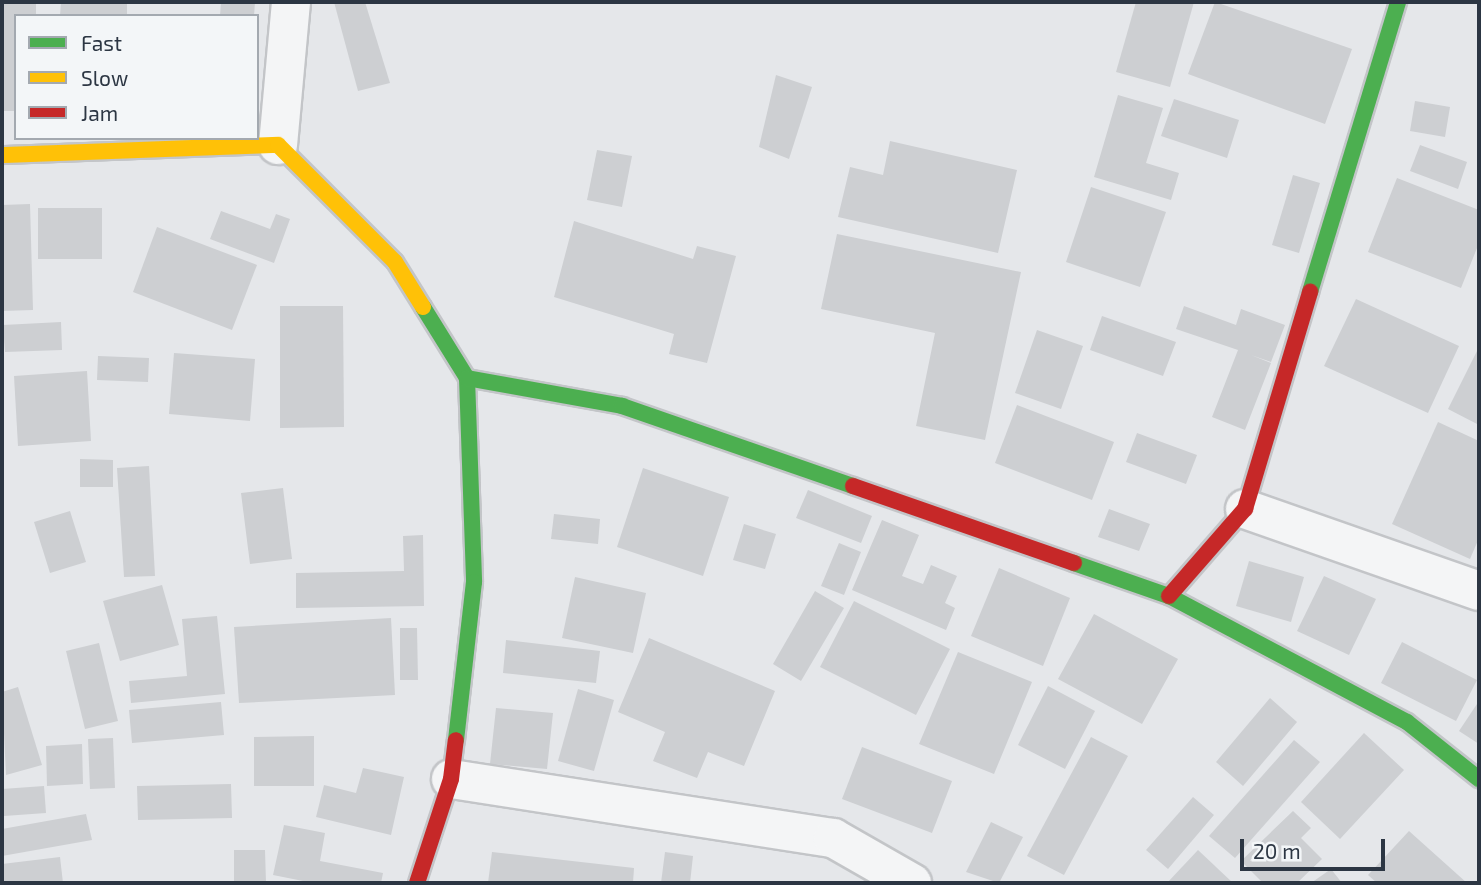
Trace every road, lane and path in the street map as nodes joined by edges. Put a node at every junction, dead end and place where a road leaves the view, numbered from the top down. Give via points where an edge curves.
1 (292, 2) edge
2 (1398, 2) edge
3 (278, 145) junction
4 (2, 155) edge
5 (467, 378) junction
6 (1245, 509) junction
7 (1479, 592) edge
8 (1169, 596) junction
9 (451, 779) junction
10 (1479, 779) edge
11 (417, 883) edge
12 (912, 883) edge

1 - 3 street
2 - 6 street
3 - 4 street
3 - 5 street via 396,262
5 - 8 street via 622,406
5 - 9 street via 474,582
6 - 7 street
6 - 8 street
8 - 10 street via 1407,722
9 - 11 street
9 - 12 street via 833,838

